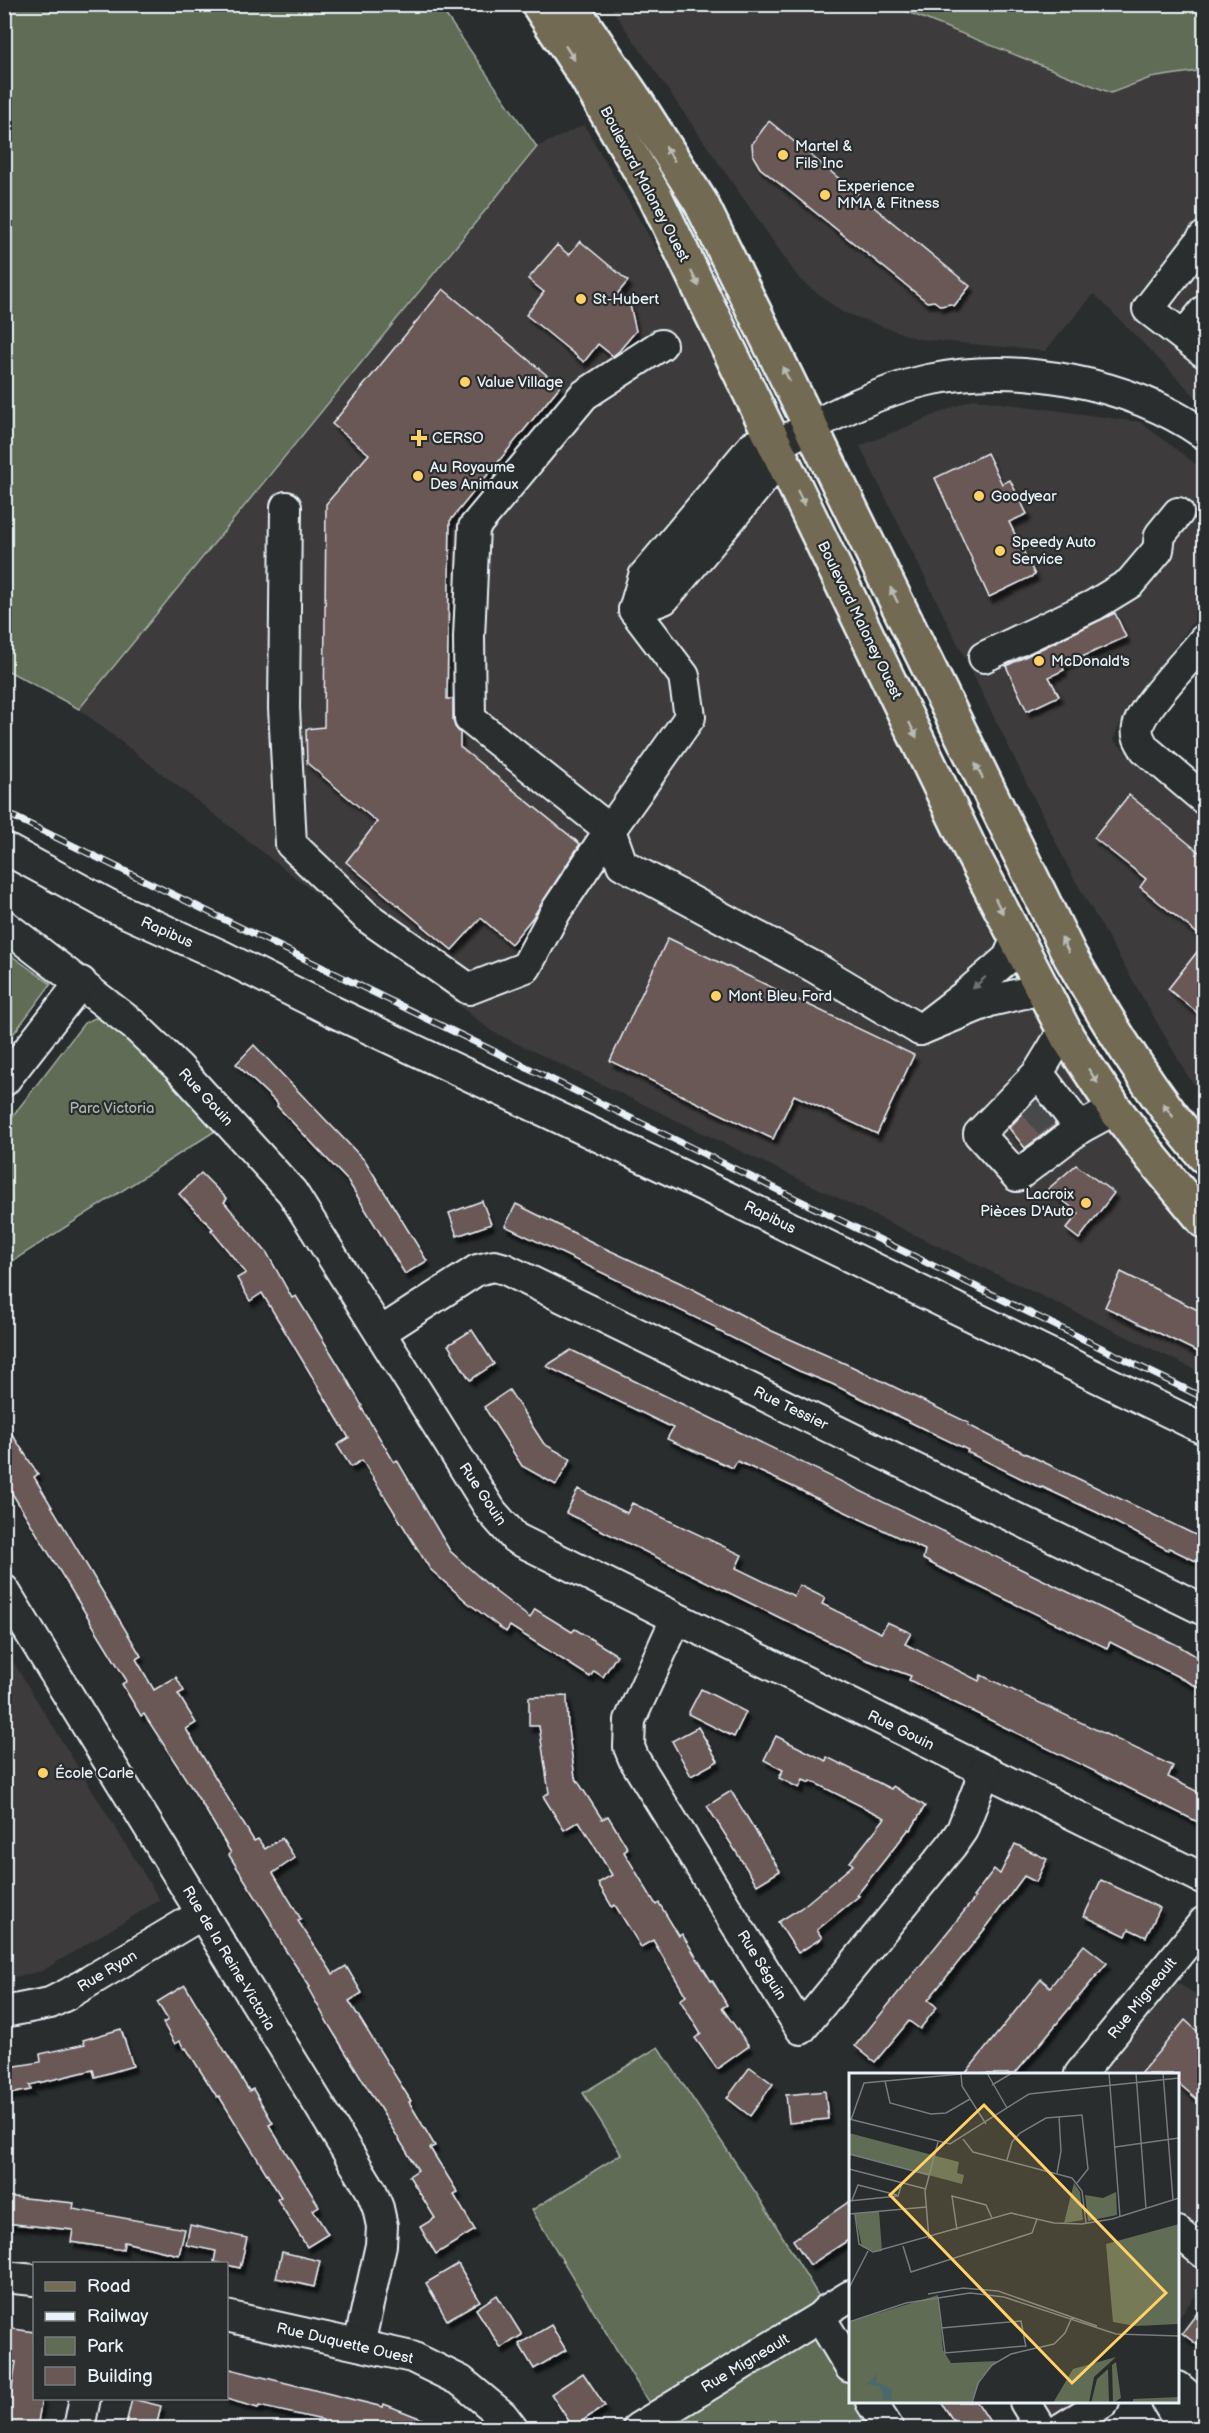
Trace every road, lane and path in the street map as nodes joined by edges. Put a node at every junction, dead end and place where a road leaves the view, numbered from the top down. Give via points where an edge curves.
1 (538, 4) edge
2 (570, 4) edge
3 (1204, 237) edge
4 (1204, 311) edge
5 (1194, 344) edge
6 (661, 345) dead end
7 (812, 426) junction
8 (1204, 434) edge
9 (776, 445) junction
10 (286, 507) dead end
11 (1169, 524) dead end
12 (1204, 640) edge
13 (984, 657) dead end
14 (1204, 799) edge
15 (610, 830) junction
16 (4, 848) edge
17 (4, 869) edge
18 (4, 925) edge
19 (1016, 939) junction
20 (81, 982) junction
21 (1041, 988) junction
22 (333, 1011) junction
23 (920, 1030) junction
24 (1064, 1030) junction
25 (4, 1081) edge
26 (1023, 1097) junction
27 (1115, 1109) junction
28 (1057, 1139) junction
29 (1204, 1156) edge
30 (1204, 1221) edge
31 (381, 1332) junction
32 (1204, 1429) edge
33 (4, 1590) edge
34 (1204, 1610) edge
35 (676, 1619) junction
36 (985, 1771) junction
37 (1204, 1879) edge
38 (202, 1914) junction
39 (1204, 1922) edge
40 (4, 2012) edge
41 (1081, 2073) edge
42 (1179, 2233) edge
43 (1204, 2253) edge
44 (4, 2277) edge
45 (33, 2280) edge
46 (849, 2297) edge
47 (228, 2316) edge
48 (820, 2317) junction
49 (359, 2345) junction
50 (849, 2365) edge
51 (1179, 2388) edge
52 (85, 2400) edge
53 (872, 2403) edge
54 (1026, 2403) edge
55 (1102, 2403) edge
56 (1168, 2403) edge
57 (1204, 2409) edge
58 (79, 2428) edge
59 (512, 2428) edge
60 (638, 2428) edge
61 (888, 2428) edge
62 (1041, 2428) edge
63 (1062, 2428) edge
64 (1184, 2428) edge

1 -> 9 main road, Boulevard Maloney Ouest via 655,196
7 -> 2 main road, Boulevard Maloney Ouest via 701,203
3 - 5 street via 1148,309
4 - 5 street
6 - 15 street via 584,395 474,527 470,719
7 - 8 street via 871,399 926,381 991,373 1075,381 1110,390 1173,415
7 - 9 street
29 -> 7 main road, Boulevard Maloney Ouest via 1155,1092 1070,956
9 - 15 street via 771,470 664,599 634,610 684,676 690,717
9 -> 19 main road, Boulevard Maloney Ouest
10 - 15 street via 284,708 291,844 367,917 469,989 526,967 556,911
11 - 13 street via 1144,539 1118,572 1110,595
12 - 14 street via 1148,709 1138,728 1138,738 1145,749
15 - 23 street via 622,864 814,967
16 - 22 street, Rapibus via 109,905
17 - 22 street, Rapibus via 215,969
18 - 20 street, Rue Gouin
19 - 21 main road, Boulevard Maloney Ouest
19 -> 23 street via 1008,958
20 - 25 street
20 - 31 street, Rue Gouin via 178,1067 278,1175
21 - 23 street via 990,1001
21 - 24 main road, Boulevard Maloney Ouest
22 - 32 street, Rapibus via 728,1197
24 - 26 street
24 -> 27 main road, Boulevard Maloney Ouest
26 - 28 street
26 - 28 street via 978,1134 1017,1176
27 - 28 street
27 - 30 main road, Boulevard Maloney Ouest
31 - 34 street, Rue Tessier via 477,1270 494,1266 505,1269
31 - 35 street, Rue Gouin via 492,1512 509,1532 529,1547
33 - 38 street, Rue de la Reine-Victoria
35 - 36 street, Rue Gouin
35 - 36 street, Rue Séguin via 630,1720 629,1747 801,2029 951,1846 962,1830
36 - 37 street, Rue Gouin
38 - 40 street, Rue Ryan via 50,2003
38 - 49 street, Rue de la Reine-Victoria via 371,2190 378,2208 381,2245
39 - 41 street, Rue Migneault
42 - 43 street
44 - 45 street
46 - 48 street, Rue Migneault
47 - 49 street, Rue Duquette Ouest
48 - 50 street
48 - 60 street, Rue Migneault
49 - 59 street, Rue Duquette Ouest via 412,2357 437,2368 480,2395
51 - 57 street
52 - 58 street
53 - 61 street
54 - 62 street
55 - 63 street
56 - 64 street

